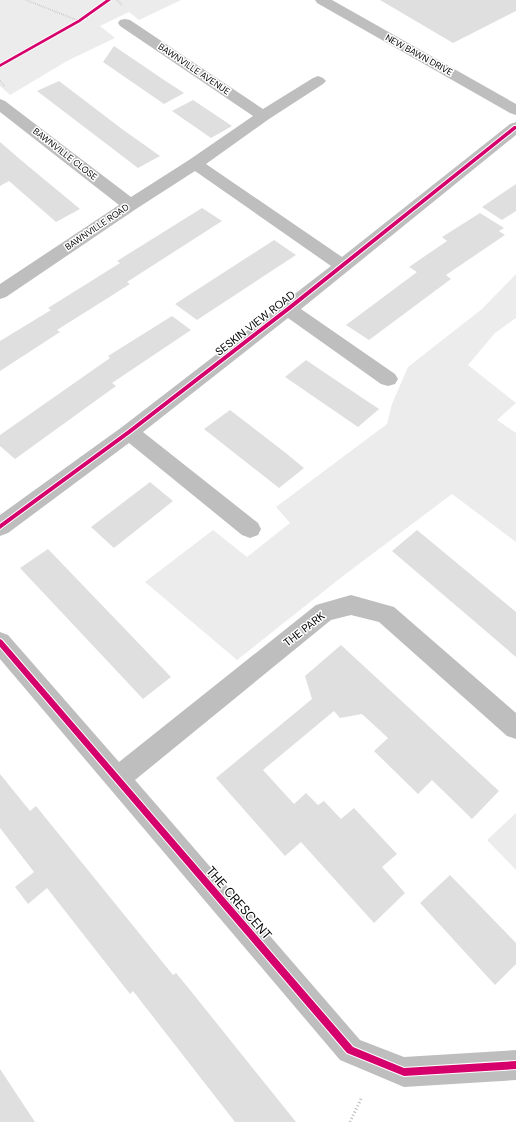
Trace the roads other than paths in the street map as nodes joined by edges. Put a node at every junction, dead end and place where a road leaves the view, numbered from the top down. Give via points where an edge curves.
1 (322, 0) edge
2 (125, 23) dead end
3 (318, 81) dead end
4 (0, 104) edge
5 (516, 110) edge
6 (263, 116) junction
7 (516, 127) edge
8 (195, 164) junction
9 (130, 205) junction
10 (342, 265) junction
11 (0, 293) edge
12 (288, 309) junction
13 (388, 379) dead end
14 (129, 432) junction
15 (2, 521) edge
16 (250, 529) dead end
17 (0, 642) edge
18 (516, 728) edge
19 (117, 779) junction
20 (516, 1065) edge

1 - 5 street, NEW BAWN DRIVE
2 - 6 street, BAWNVILLE AVENUE
3 - 6 street, BAWNVILLE ROAD
4 - 9 street, BAWNVILLE CLOSE
6 - 8 street, BAWNVILLE ROAD
7 - 10 street, SESKIN VIEW ROAD
8 - 9 street, BAWNVILLE ROAD
8 - 10 street
9 - 11 street, BAWNVILLE ROAD
10 - 12 street, SESKIN VIEW ROAD
12 - 13 street, SESKIN VIEW ROAD
12 - 14 street, SESKIN VIEW ROAD
14 - 15 street, SESKIN VIEW ROAD
14 - 16 street
17 - 19 street, THE CRESCENT
18 - 19 street, THE PARK via 386,614 351,605 324,612
19 - 20 street, THE CRESCENT via 350,1050 404,1072

